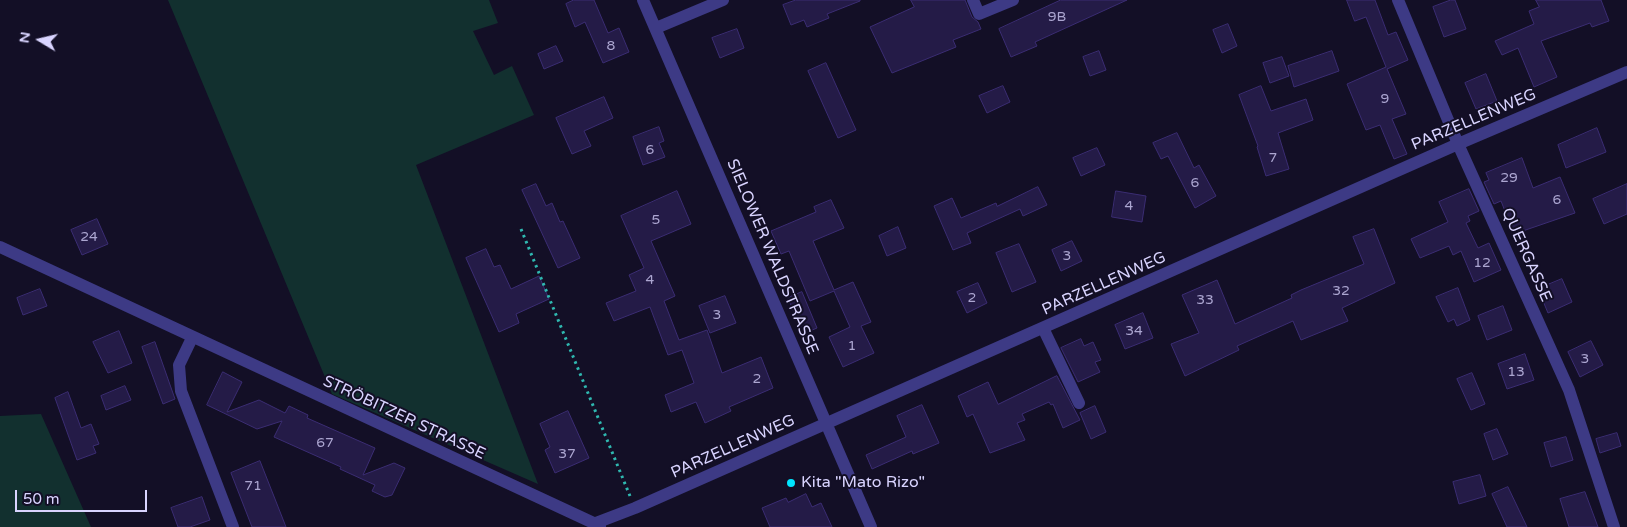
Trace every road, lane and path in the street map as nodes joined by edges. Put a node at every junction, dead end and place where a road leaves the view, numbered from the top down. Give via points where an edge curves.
1 (643, 0) edge
2 (722, 0) edge
3 (973, 0) edge
4 (1013, 0) edge
5 (1398, 0) edge
6 (656, 28) junction
7 (1627, 72) edge
8 (1458, 144) junction
9 (521, 229) dead end
10 (0, 248) edge
11 (1043, 328) junction
12 (192, 338) junction
13 (1079, 402) dead end
14 (827, 423) junction
15 (635, 508) junction
16 (566, 511) junction
17 (598, 525) edge
18 (233, 527) edge
19 (572, 527) edge
20 (870, 527) edge
21 (1614, 527) edge

1 - 6 street, SIELOWER WALDSTRASSE
2 - 6 street
3 - 4 street via 979,14
5 - 8 street, QUERGASSE
6 - 14 street, SIELOWER WALDSTRASSE
7 - 8 street, PARZELLENWEG
8 - 11 street, PARZELLENWEG
8 - 21 street, QUERGASSE via 1569,390
9 - 15 path
10 - 12 street, STRÖBITZER STRASSE
11 - 13 street
11 - 14 street, PARZELLENWEG
12 - 16 street, STRÖBITZER STRASSE
12 - 18 street via 179,365 181,391
14 - 15 street, PARZELLENWEG
14 - 20 street, SIELOWER WALDSTRASSE
15 - 17 street, PARZELLENWEG
16 - 17 street, STRÖBITZER STRASSE
16 - 19 street

